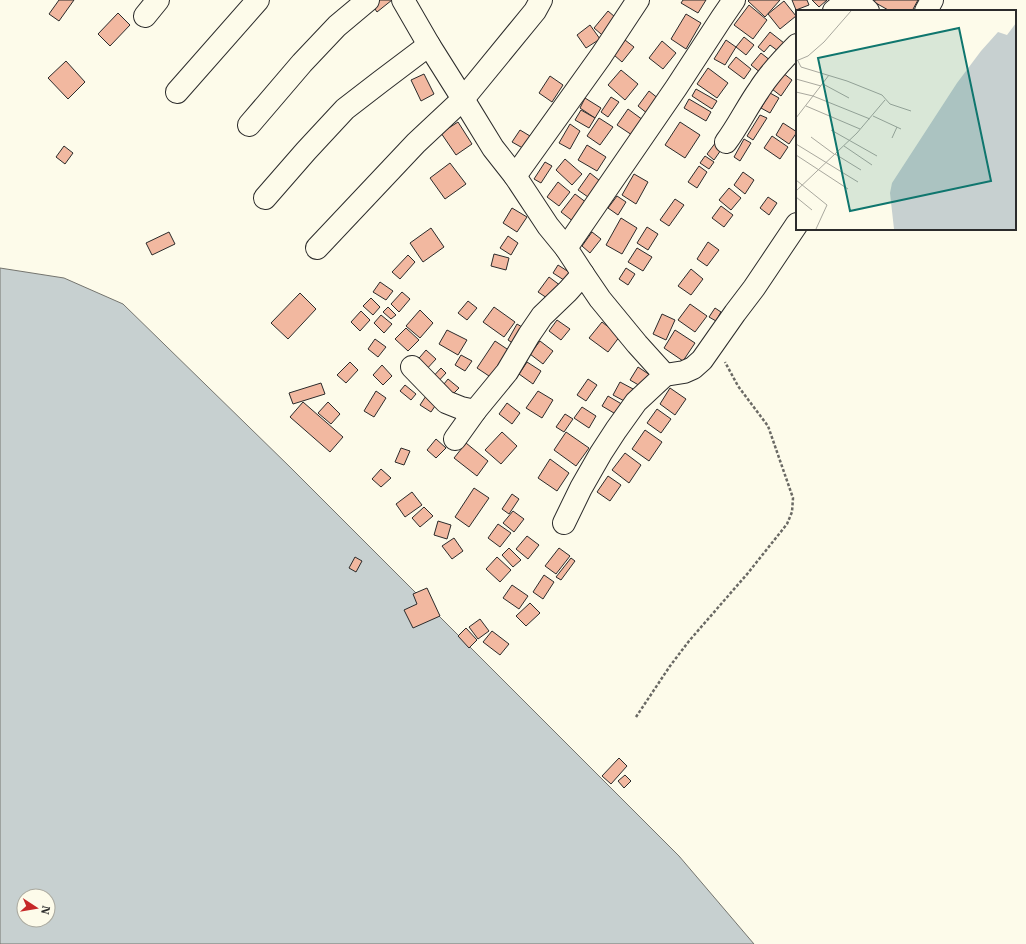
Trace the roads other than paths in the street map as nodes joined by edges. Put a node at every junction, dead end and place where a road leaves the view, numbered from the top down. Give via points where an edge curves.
1 (258, 0) edge
2 (368, 0) edge
3 (403, 0) edge
4 (541, 0) edge
5 (638, 0) edge
6 (734, 0) edge
7 (848, 0) edge
8 (856, 0) edge
9 (932, 0) edge
10 (835, 10) edge
11 (867, 10) edge
12 (927, 10) edge
13 (429, 45) junction
14 (796, 46) edge
15 (177, 92) dead end
16 (463, 98) junction
17 (249, 125) dead end
18 (726, 142) dead end
19 (515, 176) junction
20 (265, 198) dead end
21 (796, 225) edge
22 (317, 248) dead end
23 (566, 248) junction
24 (582, 274) junction
25 (412, 367) dead end
26 (665, 375) junction
27 (475, 411) junction
28 (455, 439) dead end
29 (564, 523) dead end

1 - 15 street
2 - 17 street via 337,26
3 - 13 street
4 - 16 street via 535,11
5 - 19 street
6 - 23 street
7 - 10 street
8 - 11 street
9 - 12 street
13 - 16 street
13 - 20 street via 345,109
14 - 18 street via 760,88
16 - 19 street via 493,148
16 - 22 street via 416,143
19 - 23 street
21 - 26 street via 702,360 684,372
23 - 24 street
24 - 26 street via 619,323
24 - 27 street via 542,316 504,376
25 - 27 street via 446,402
26 - 29 street via 636,402 616,430
27 - 28 street

